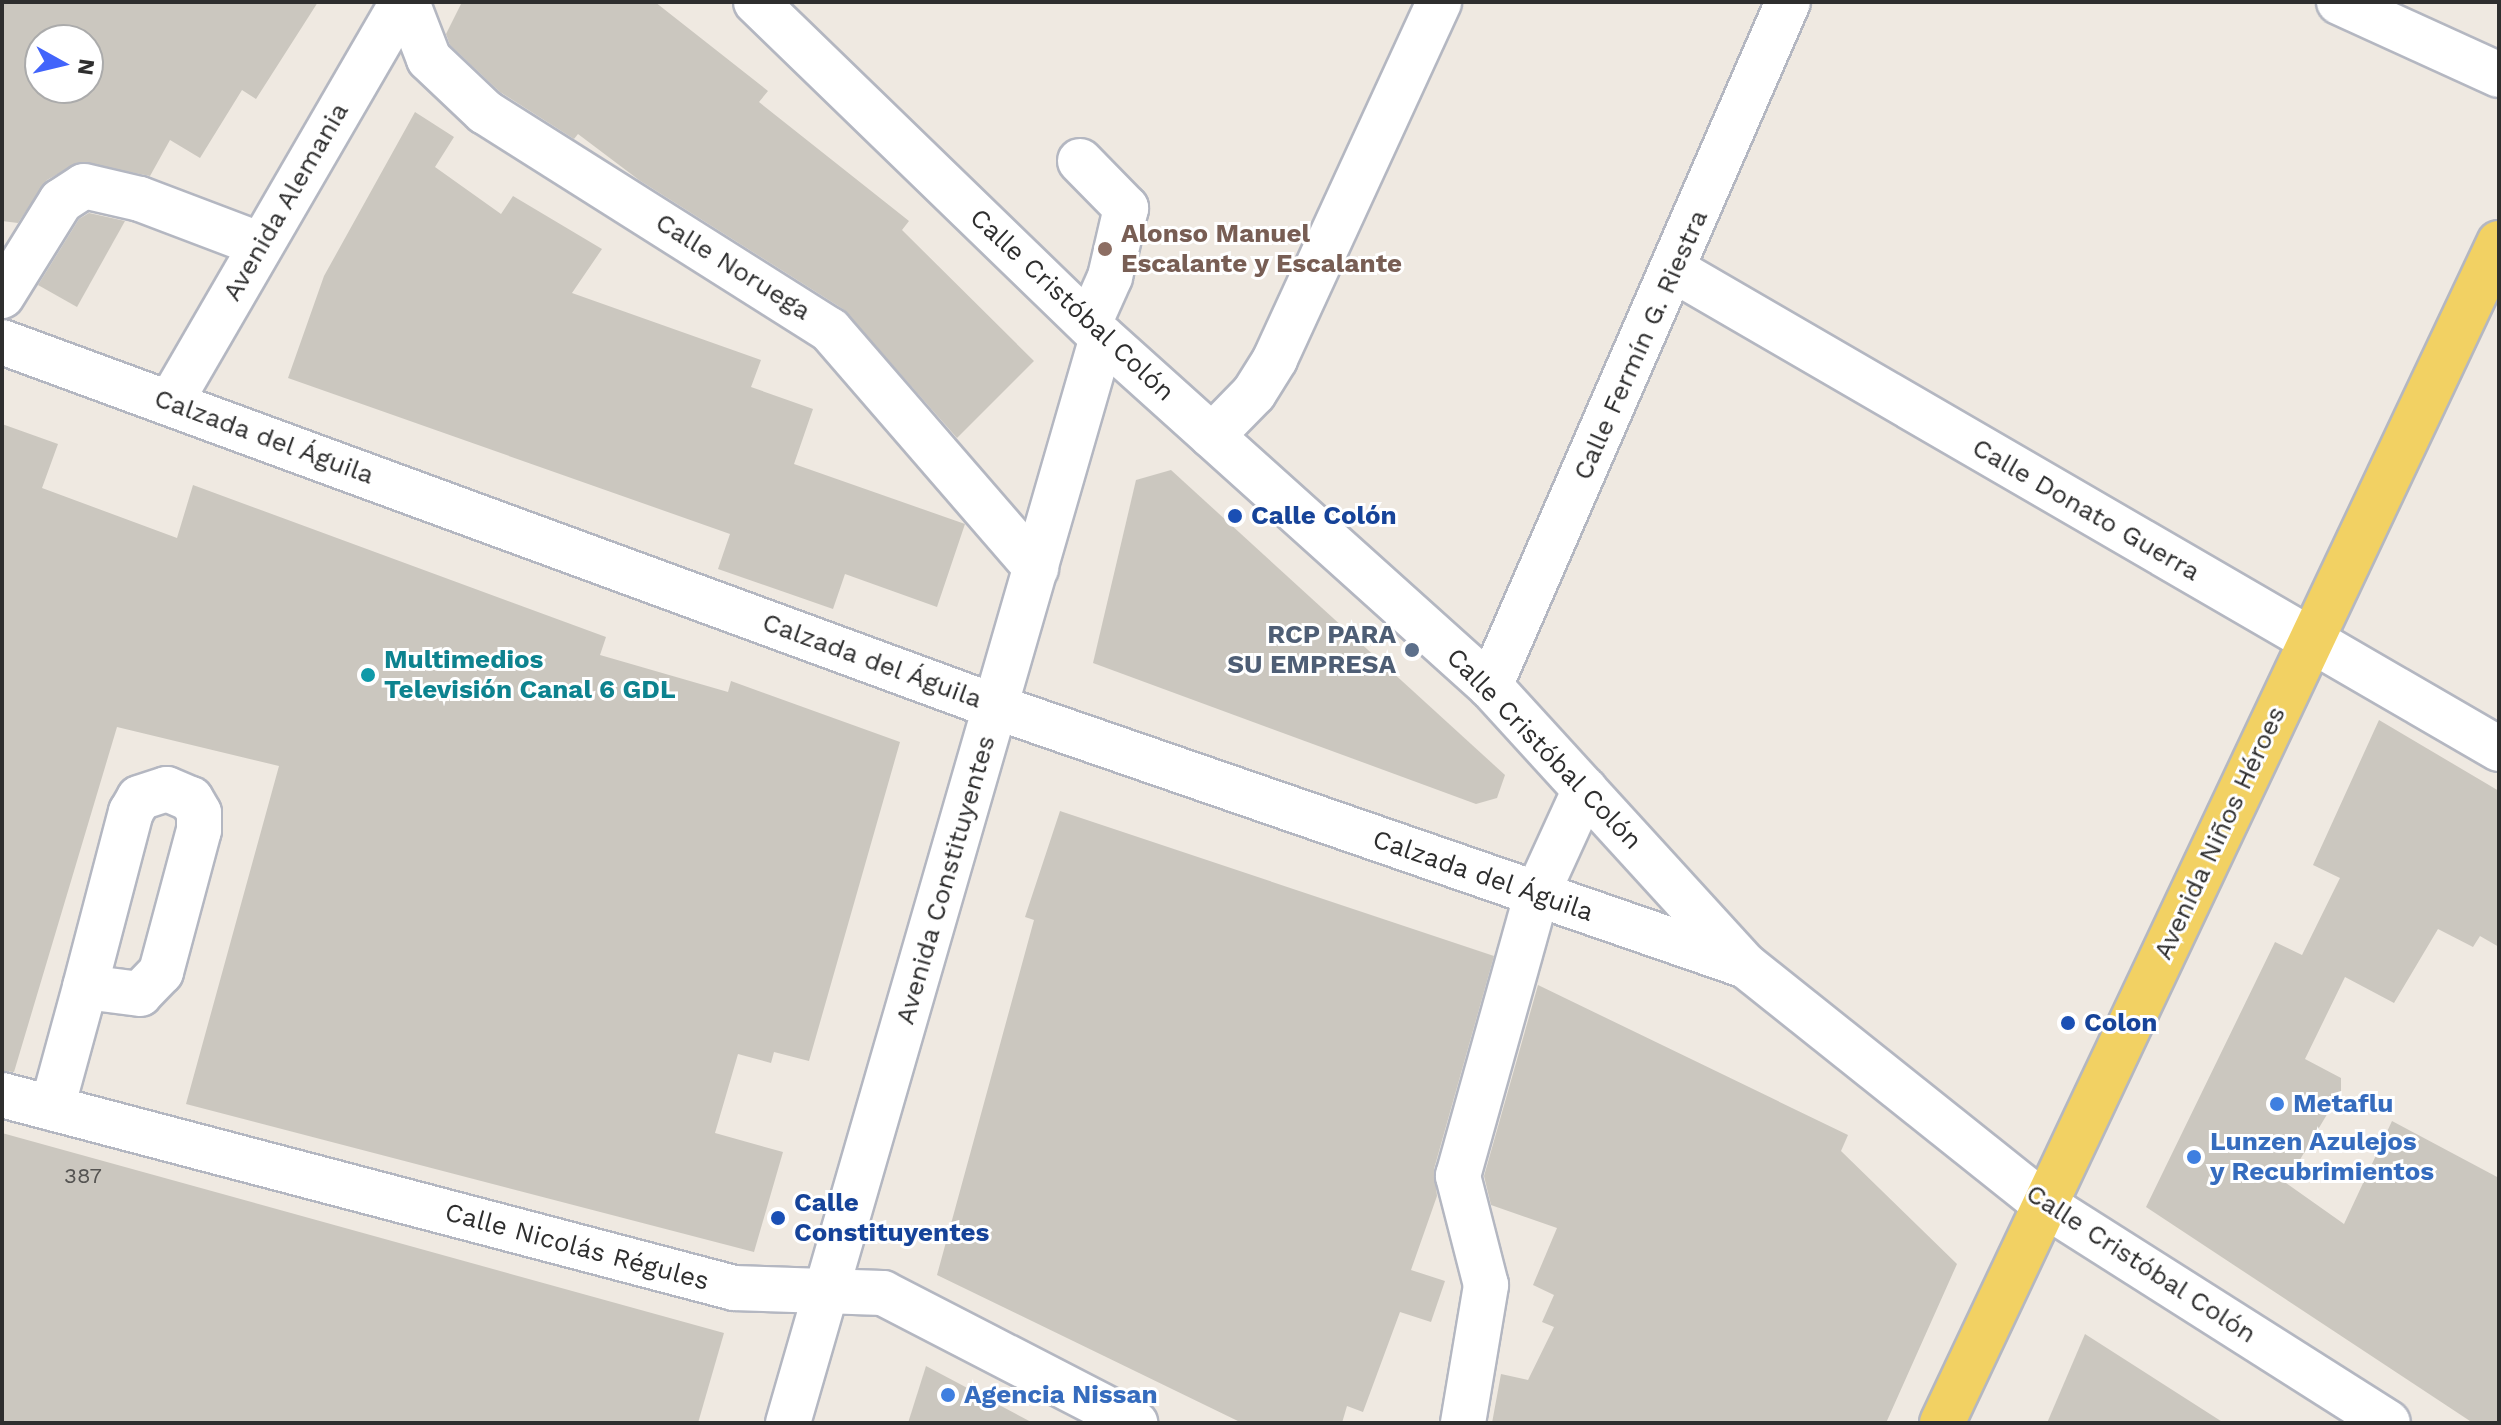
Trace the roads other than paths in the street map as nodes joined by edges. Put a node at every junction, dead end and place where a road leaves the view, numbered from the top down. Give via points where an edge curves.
1 (405, 2) edge
2 (756, 2) edge
3 (1439, 2) edge
4 (1788, 2) edge
5 (2339, 2) edge
6 (2499, 75) edge
7 (1080, 161) dead end
8 (2499, 243) edge
9 (261, 245) junction
10 (1674, 270) junction
11 (2, 296) edge
12 (1095, 330) junction
13 (2, 342) edge
14 (170, 403) junction
15 (1212, 436) junction
16 (1036, 568) junction
17 (2311, 641) junction
18 (1490, 686) junction
19 (996, 707) junction
20 (2499, 749) edge
21 (1585, 789) junction
22 (1537, 894) junction
23 (1746, 966) junction
24 (85, 987) dead end
25 (2, 1095) edge
26 (52, 1108) junction
27 (2045, 1205) junction
28 (826, 1290) junction
29 (788, 1423) edge
30 (1135, 1423) edge
31 (1463, 1423) edge
32 (1942, 1423) edge
33 (2388, 1423) edge

1 - 9 street, Avenida Alemania
1 - 16 street, Calle Noruega via 429,59 485,112 830,330
2 - 12 street, Calle Cristóbal Colón
3 - 15 street via 1275,359 1254,393
4 - 10 street, Calle Fermín G. Riestra
5 - 6 street
7 - 12 street, Avenida Constituyentes via 1126,208
8 - 17 main road, Avenida Niños Héroes
9 - 11 street via 140,199 84,186 61,201
9 - 14 street, Avenida Alemania
10 - 17 street, Calle Donato Guerra
10 - 18 street, Calle Fermín G. Riestra
12 - 15 street, Calle Cristóbal Colón
12 - 16 street, Avenida Constituyentes
13 - 14 street, Calzada del Águila
14 - 19 street, Calzada del Águila
15 - 18 street, Calle Cristóbal Colón
16 - 19 street, Avenida Constituyentes
17 - 20 street, Calle Donato Guerra
17 - 27 main road, Avenida Niños Héroes
18 - 21 street, Calle Cristóbal Colón
19 - 22 street, Calzada del Águila
19 - 28 street, Avenida Constituyentes
21 - 22 street
21 - 23 street, Calle Cristóbal Colón
22 - 23 street, Calzada del Águila
22 - 31 street via 1458,1176 1486,1285
23 - 27 street, Calle Cristóbal Colón
24 - 26 street
25 - 26 street, Calle Nicolás Régules
26 - 28 street, Calle Nicolás Régules via 734,1288
27 - 32 main road, Avenida Niños Héroes
27 - 33 street, Calle Cristóbal Colón
28 - 29 street, Avenida Constituyentes
28 - 30 street, Calle Nicolás Régules via 883,1293

